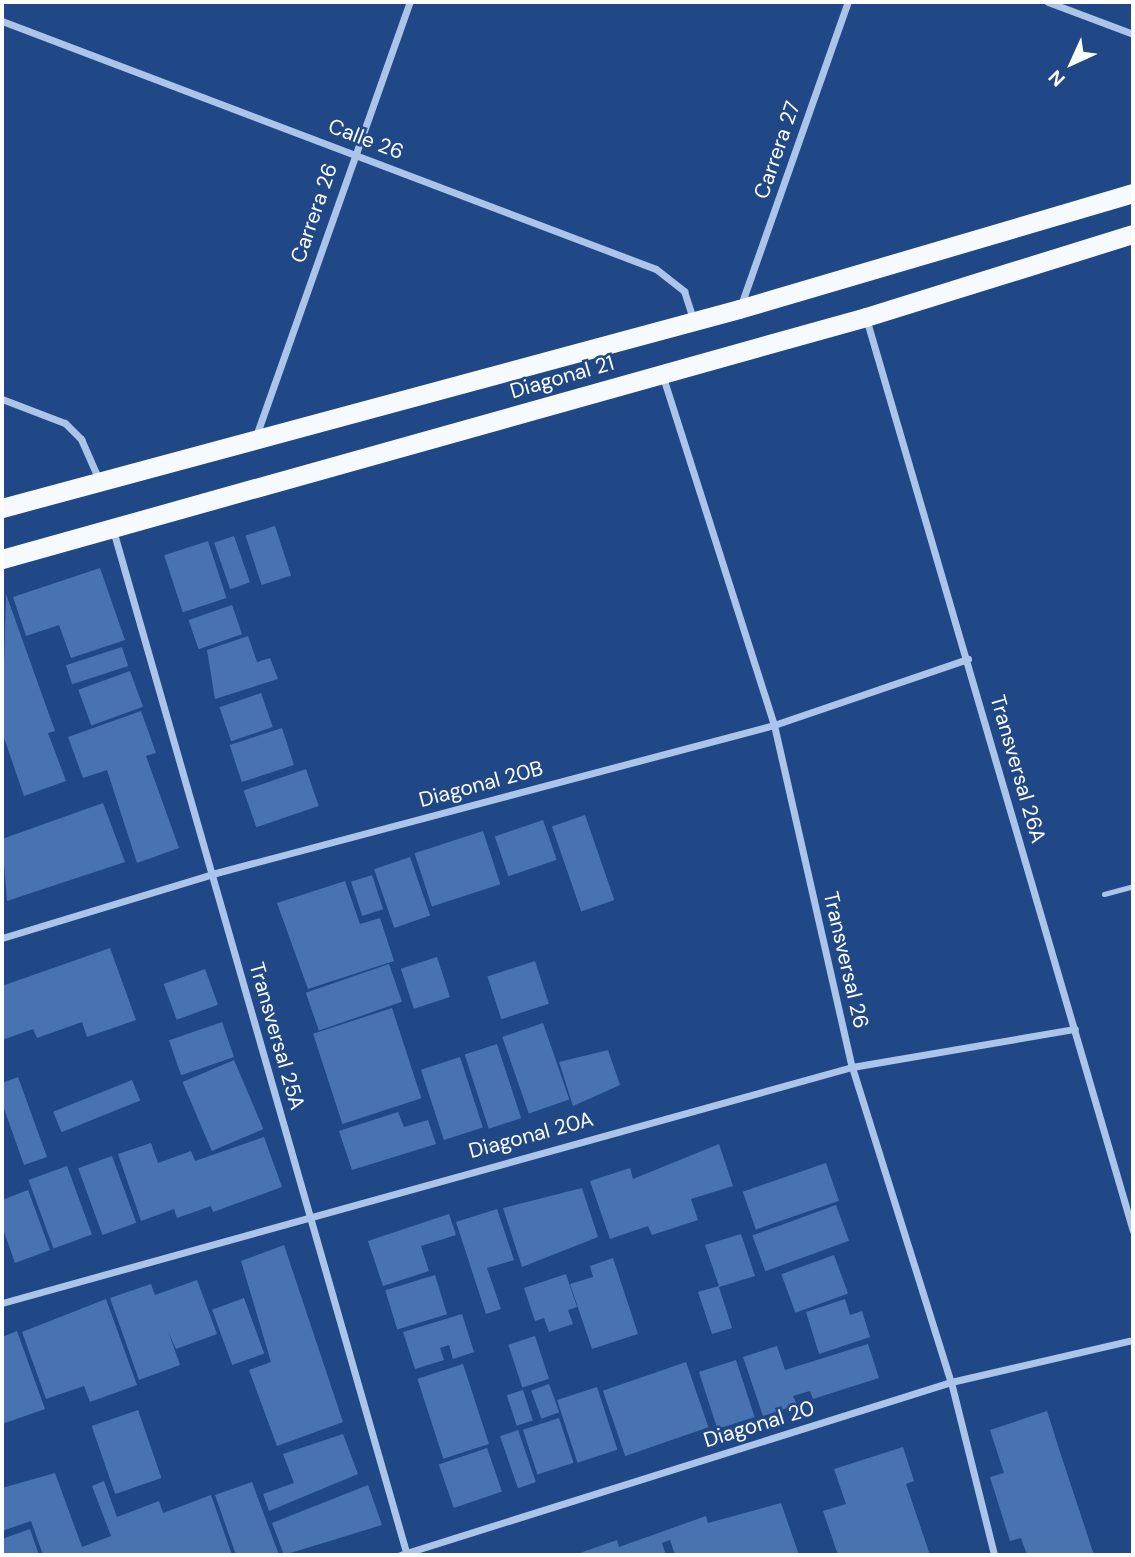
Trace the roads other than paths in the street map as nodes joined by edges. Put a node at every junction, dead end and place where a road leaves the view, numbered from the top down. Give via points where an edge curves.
1 (410, 2) edge
2 (848, 2) edge
3 (1048, 2) edge
4 (2, 21) edge
5 (1133, 34) edge
6 (353, 153) junction
7 (1133, 193) edge
8 (1133, 234) edge
9 (739, 309) junction
10 (866, 317) junction
11 (693, 319) junction
12 (662, 373) junction
13 (2, 399) edge
14 (256, 437) junction
15 (99, 480) junction
16 (2, 508) edge
17 (112, 526) junction
18 (2, 559) edge
19 (968, 659) junction
20 (774, 724) junction
21 (212, 874) junction
22 (1133, 886) edge
23 (1104, 894) dead end
24 (2, 938) edge
25 (1075, 1029) junction
26 (852, 1067) junction
27 (309, 1213) junction
28 (1133, 1231) edge
29 (2, 1303) edge
30 (1133, 1340) edge
31 (951, 1382) junction
32 (404, 1555) edge
33 (994, 1555) edge

1 - 6 street, Carrera 26
2 - 9 street, Carrera 27
3 - 5 street
4 - 6 street, Calle 26
6 - 11 street, Calle 26 via 667,274 684,291
6 - 14 street, Carrera 26
7 - 9 highway, Diagonal 21
8 - 10 highway, Diagonal 21
9 - 11 highway, Diagonal 21
10 - 12 highway, Diagonal 21
10 - 19 street, Transversal 26A
11 - 14 highway, Diagonal 21
12 - 17 highway, Diagonal 21
12 - 20 street, Transversal 26
13 - 15 street via 65,423 81,439
14 - 15 highway, Diagonal 21
15 - 16 highway, Diagonal 21
17 - 18 highway, Diagonal 21
17 - 21 street, Transversal 25A
19 - 20 street, Diagonal 20B
19 - 25 street, Transversal 26A
20 - 21 street, Diagonal 20B
20 - 26 street, Transversal 26
21 - 24 street, Diagonal 20B
21 - 27 street, Transversal 25A
22 - 23 lane
25 - 26 street, Diagonal 20A
25 - 28 street, Transversal 26A
26 - 27 street, Diagonal 20A
26 - 31 street, Transversal 26
27 - 29 street, Diagonal 20A
27 - 32 street, Transversal 25A
30 - 31 street, Diagonal 20
31 - 32 street, Diagonal 20
31 - 33 street, Transversal 26

